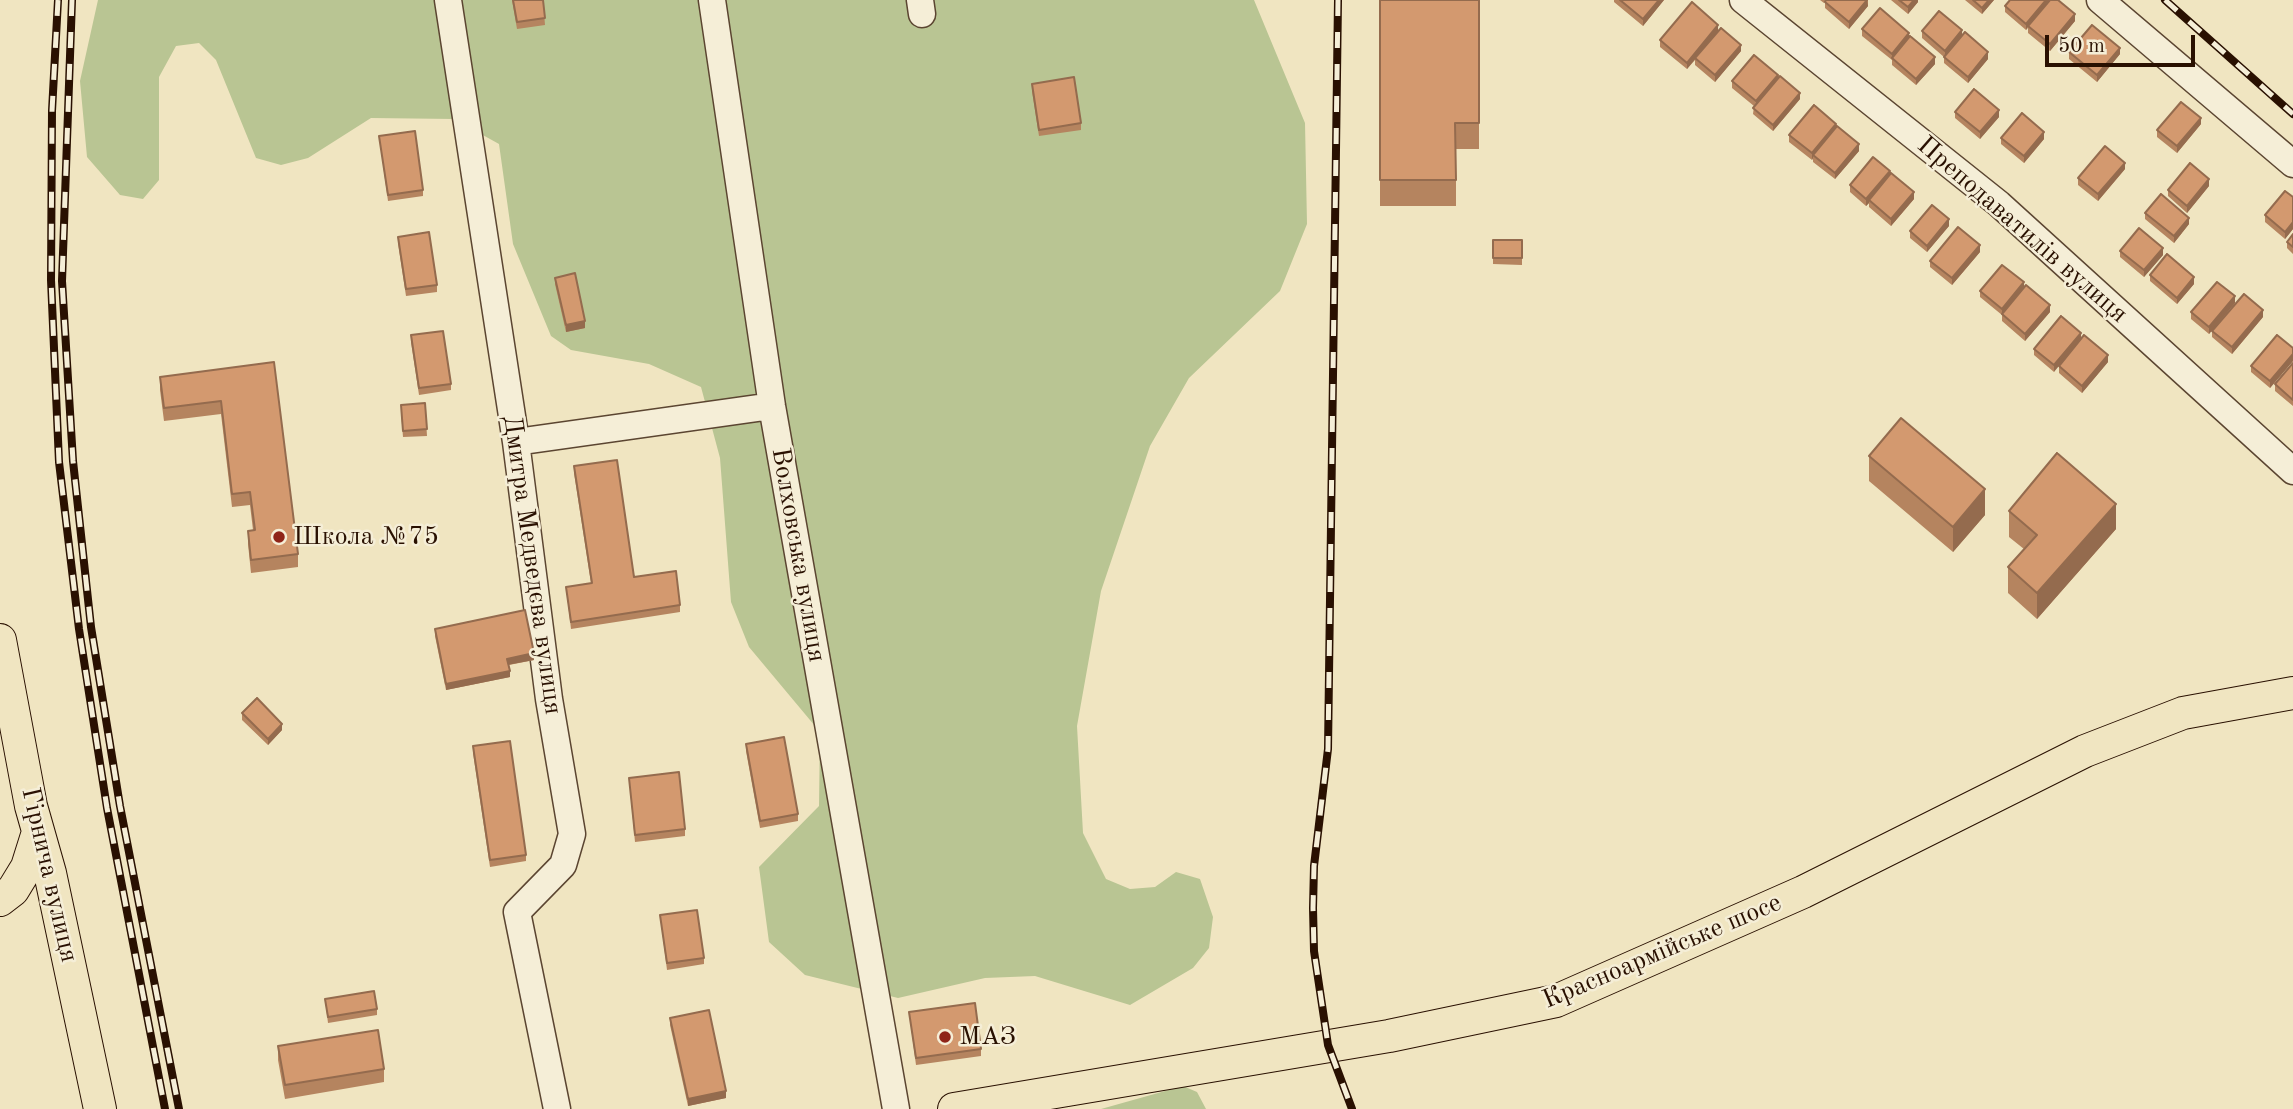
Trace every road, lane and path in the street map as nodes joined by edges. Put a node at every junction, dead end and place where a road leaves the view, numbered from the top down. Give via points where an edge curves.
1 (448, 0) edge
2 (712, 0) edge
3 (1743, 0) edge
4 (2100, 0) edge
5 (2293, 164) edge
6 (772, 406) junction
7 (516, 443) junction
8 (2293, 471) edge
9 (0, 640) edge
10 (2293, 693) edge
11 (0, 762) edge
12 (35, 819) junction
13 (0, 900) edge
14 (100, 1109) edge
15 (557, 1109) edge
16 (896, 1109) edge
17 (954, 1109) edge

1 - 7 street, Дмитра Медведєва вулиця
2 - 6 street, Волховська вулиця
3 - 8 street, Преподаватилів вулиця via 1999,204
4 - 5 street
6 - 7 street
6 - 16 street, Волховська вулиця
7 - 15 street, Дмитра Медведєва вулиця via 549,699 572,834 563,865 517,912
9 - 12 main road, Гірнича вулиця
10 - 17 main road, Красноармійське шосе via 2183,713 2085,751 1803,892 1556,1001 1389,1036
11 - 12 main road via 11,771
12 - 13 main road via 27,867 13,890
12 - 14 main road, Гірнича вулиця

